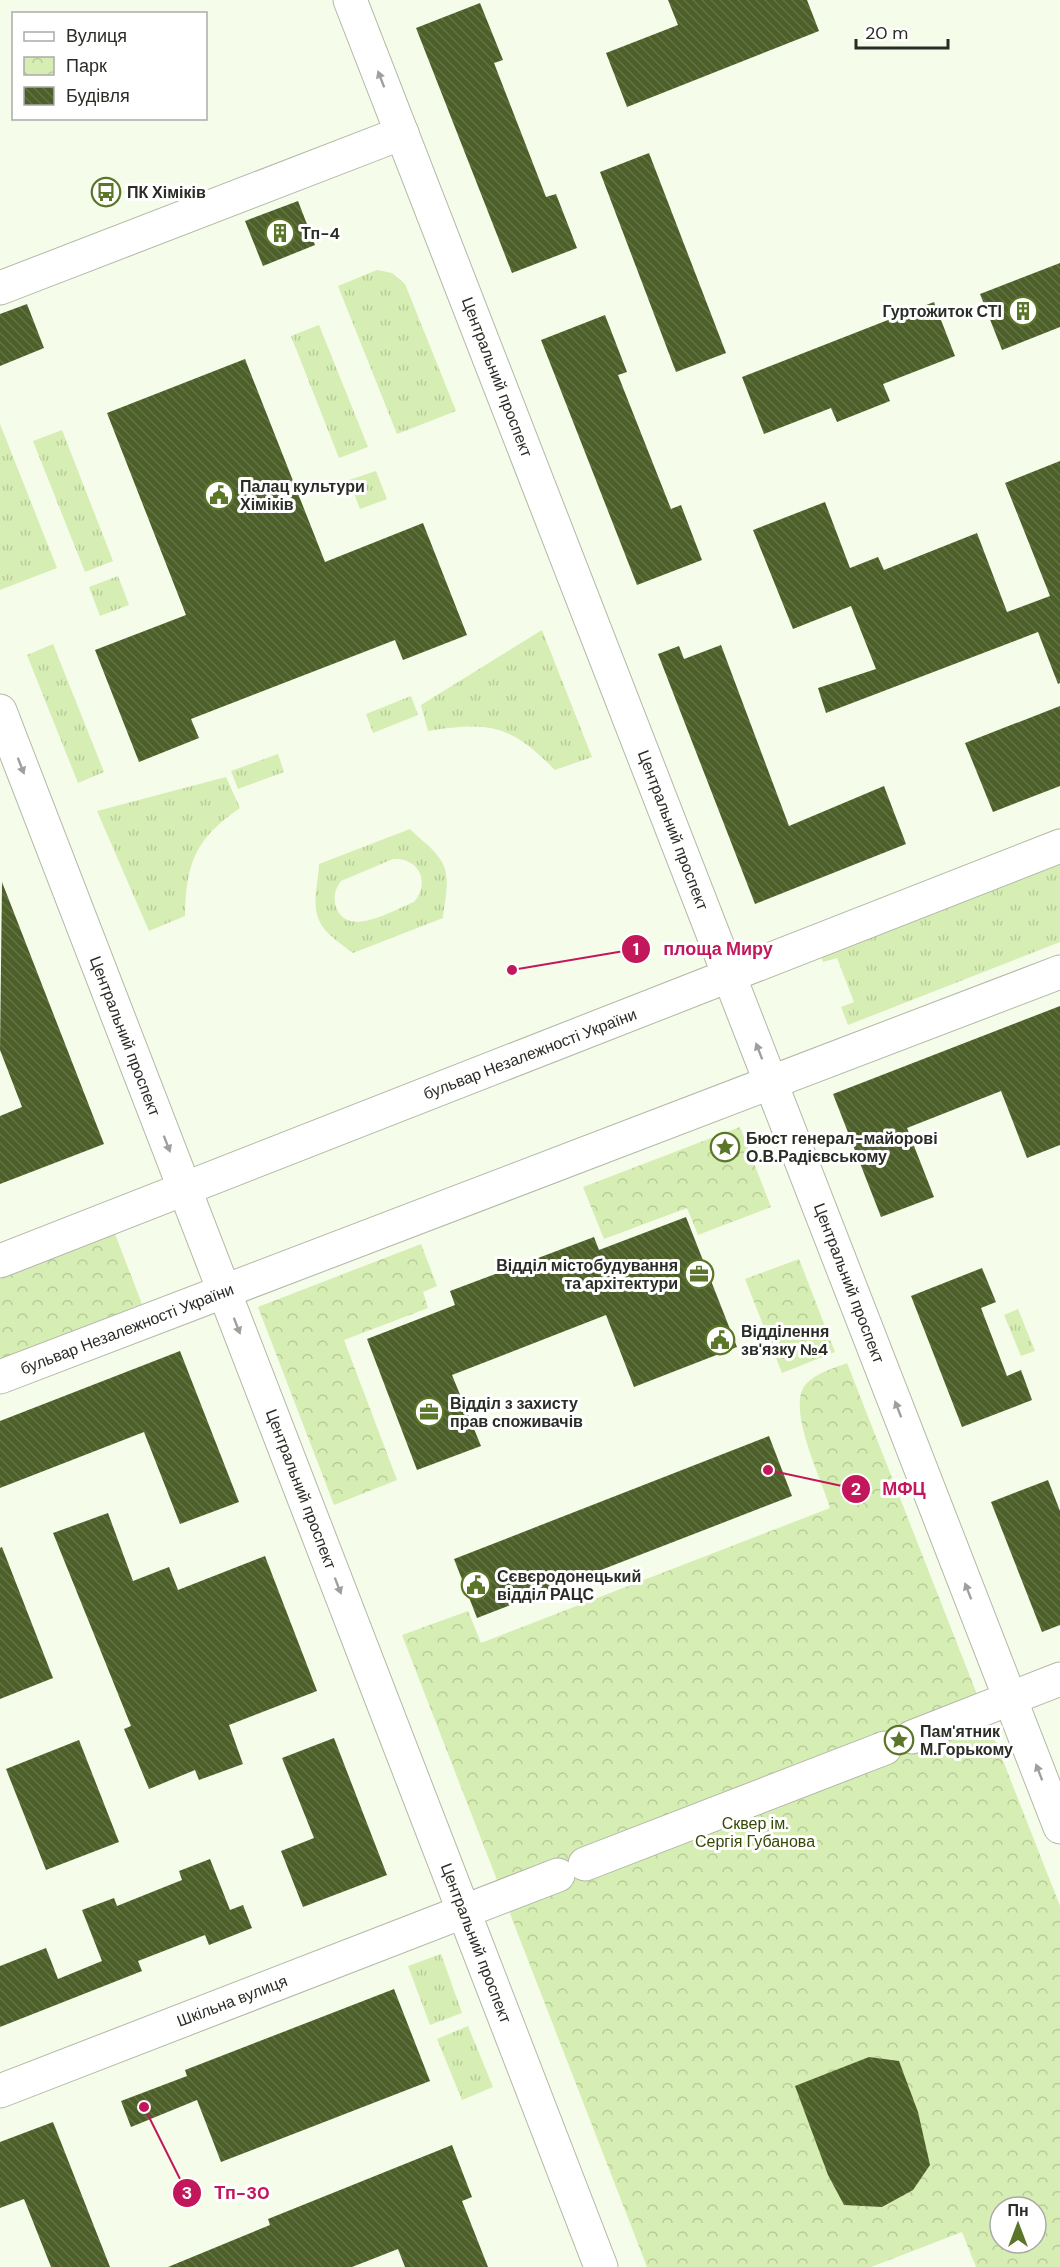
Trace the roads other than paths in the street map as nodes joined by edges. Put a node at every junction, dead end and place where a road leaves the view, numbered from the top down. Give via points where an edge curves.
1 (350, 0) edge
2 (402, 133) junction
3 (0, 288) edge
4 (0, 711) edge
5 (1060, 846) edge
6 (1060, 972) edge
7 (730, 976) junction
8 (771, 1084) junction
9 (185, 1189) junction
10 (0, 1261) edge
11 (224, 1292) junction
12 (0, 1377) edge
13 (1060, 1679) edge
14 (1010, 1698) junction
15 (1060, 1827) edge
16 (464, 1911) junction
17 (0, 2091) edge
18 (601, 2267) edge

2 -> 1 street, Центральний проспект
2 - 3 street
2 - 7 street, Центральний проспект
4 -> 9 street, Центральний проспект
5 - 7 street, бульвар Незалежності України
6 - 8 street, бульвар Незалежності України
8 -> 7 street, Центральний проспект
7 - 9 street, бульвар Незалежності України
8 - 11 street, бульвар Незалежності України
14 -> 8 street, Центральний проспект
9 - 10 street, бульвар Незалежності України
9 - 11 street, Центральний проспект
11 - 12 street, бульвар Незалежності України
11 -> 16 street, Центральний проспект
13 - 14 street, Шкільна вулиця
15 -> 14 street, Центральний проспект
14 - 16 street, Шкільна вулиця
16 - 17 street, Шкільна вулиця
16 - 18 street, Центральний проспект

